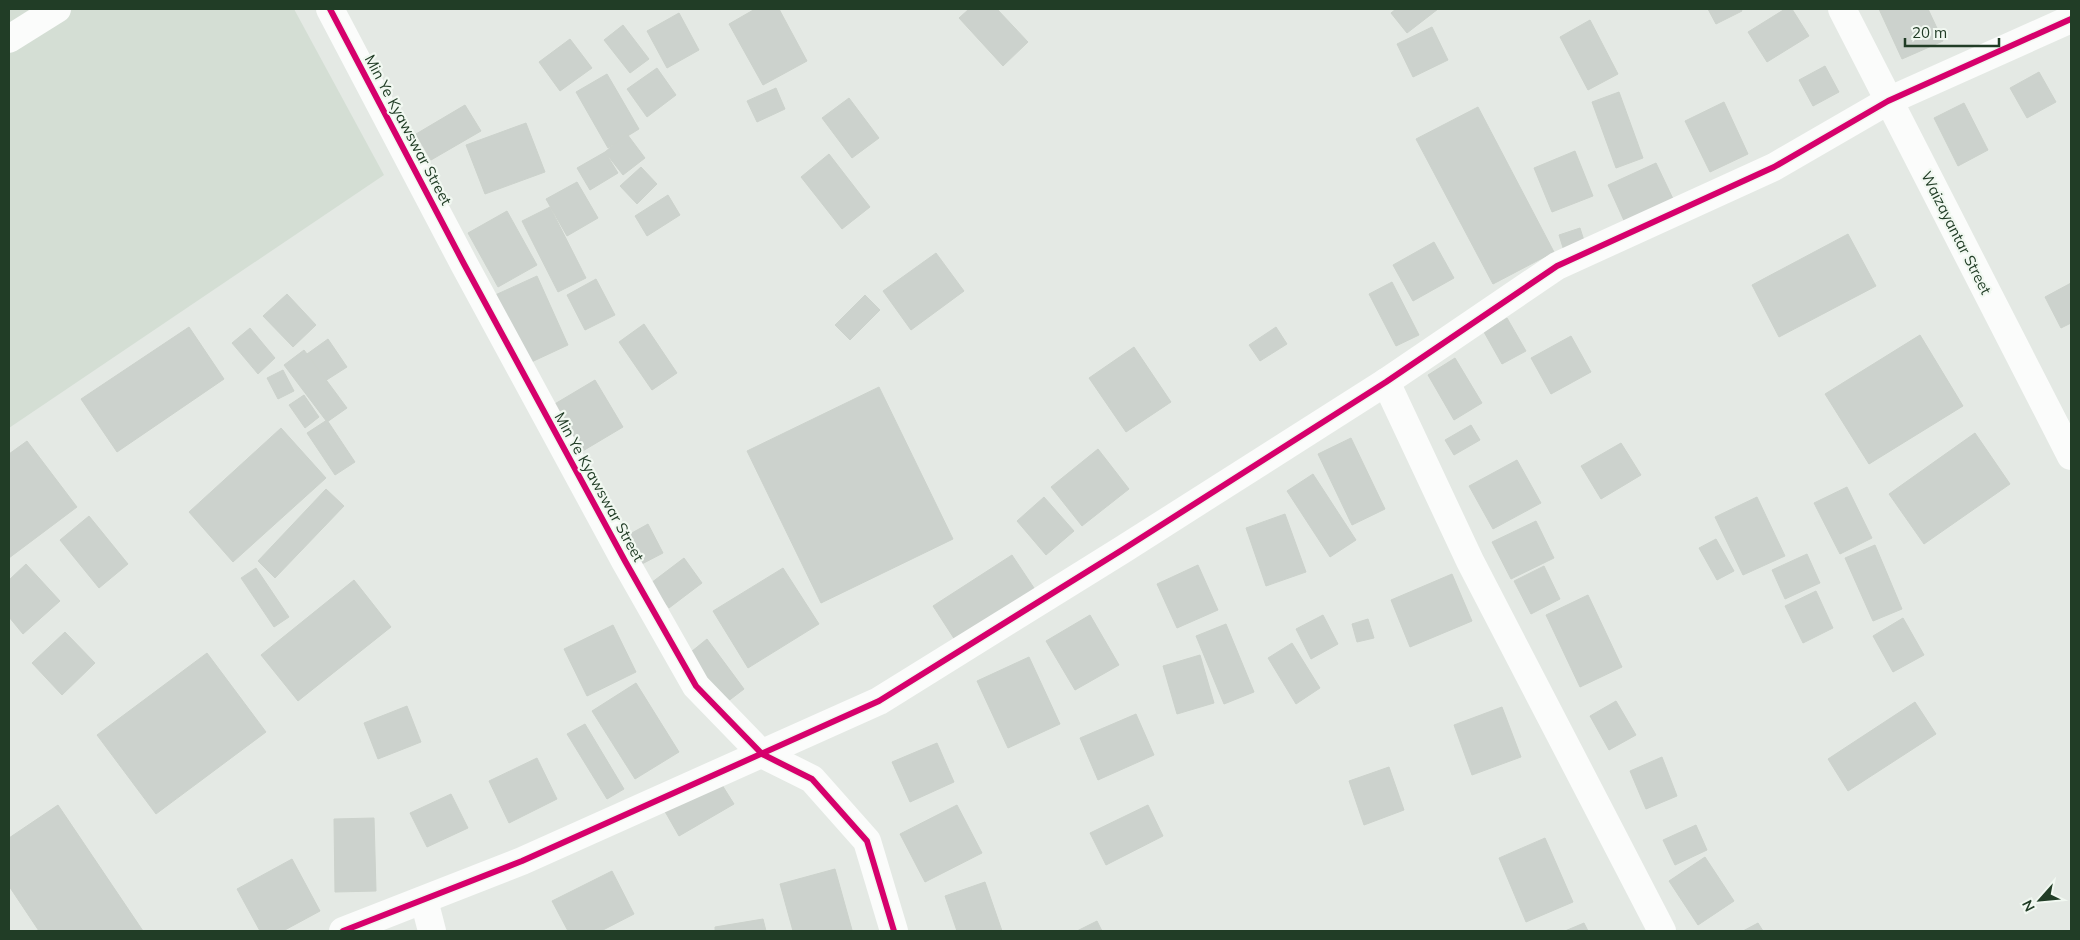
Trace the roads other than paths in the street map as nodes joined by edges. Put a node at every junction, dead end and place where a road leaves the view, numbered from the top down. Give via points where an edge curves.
1 (57, 9) edge
2 (330, 9) edge
3 (1842, 9) edge
4 (2071, 19) edge
5 (9, 39) edge
6 (1888, 101) junction
7 (1386, 382) junction
8 (2071, 456) edge
9 (762, 754) junction
10 (424, 900) junction
11 (343, 931) edge
12 (432, 931) edge
13 (894, 931) edge
14 (1662, 931) edge

1 - 5 street
2 - 9 street, Min Ye Kyawswar Street via 563,447 696,686
3 - 6 street, Waizayantar Street
4 - 6 street
6 - 7 street via 1774,167 1557,266
6 - 8 street, Waizayantar Street
7 - 9 street via 879,702
7 - 14 street via 1470,562
9 - 10 street via 522,861
9 - 13 street, Min Ye Kyawswar Street via 812,779 867,841
10 - 11 street
10 - 12 street

